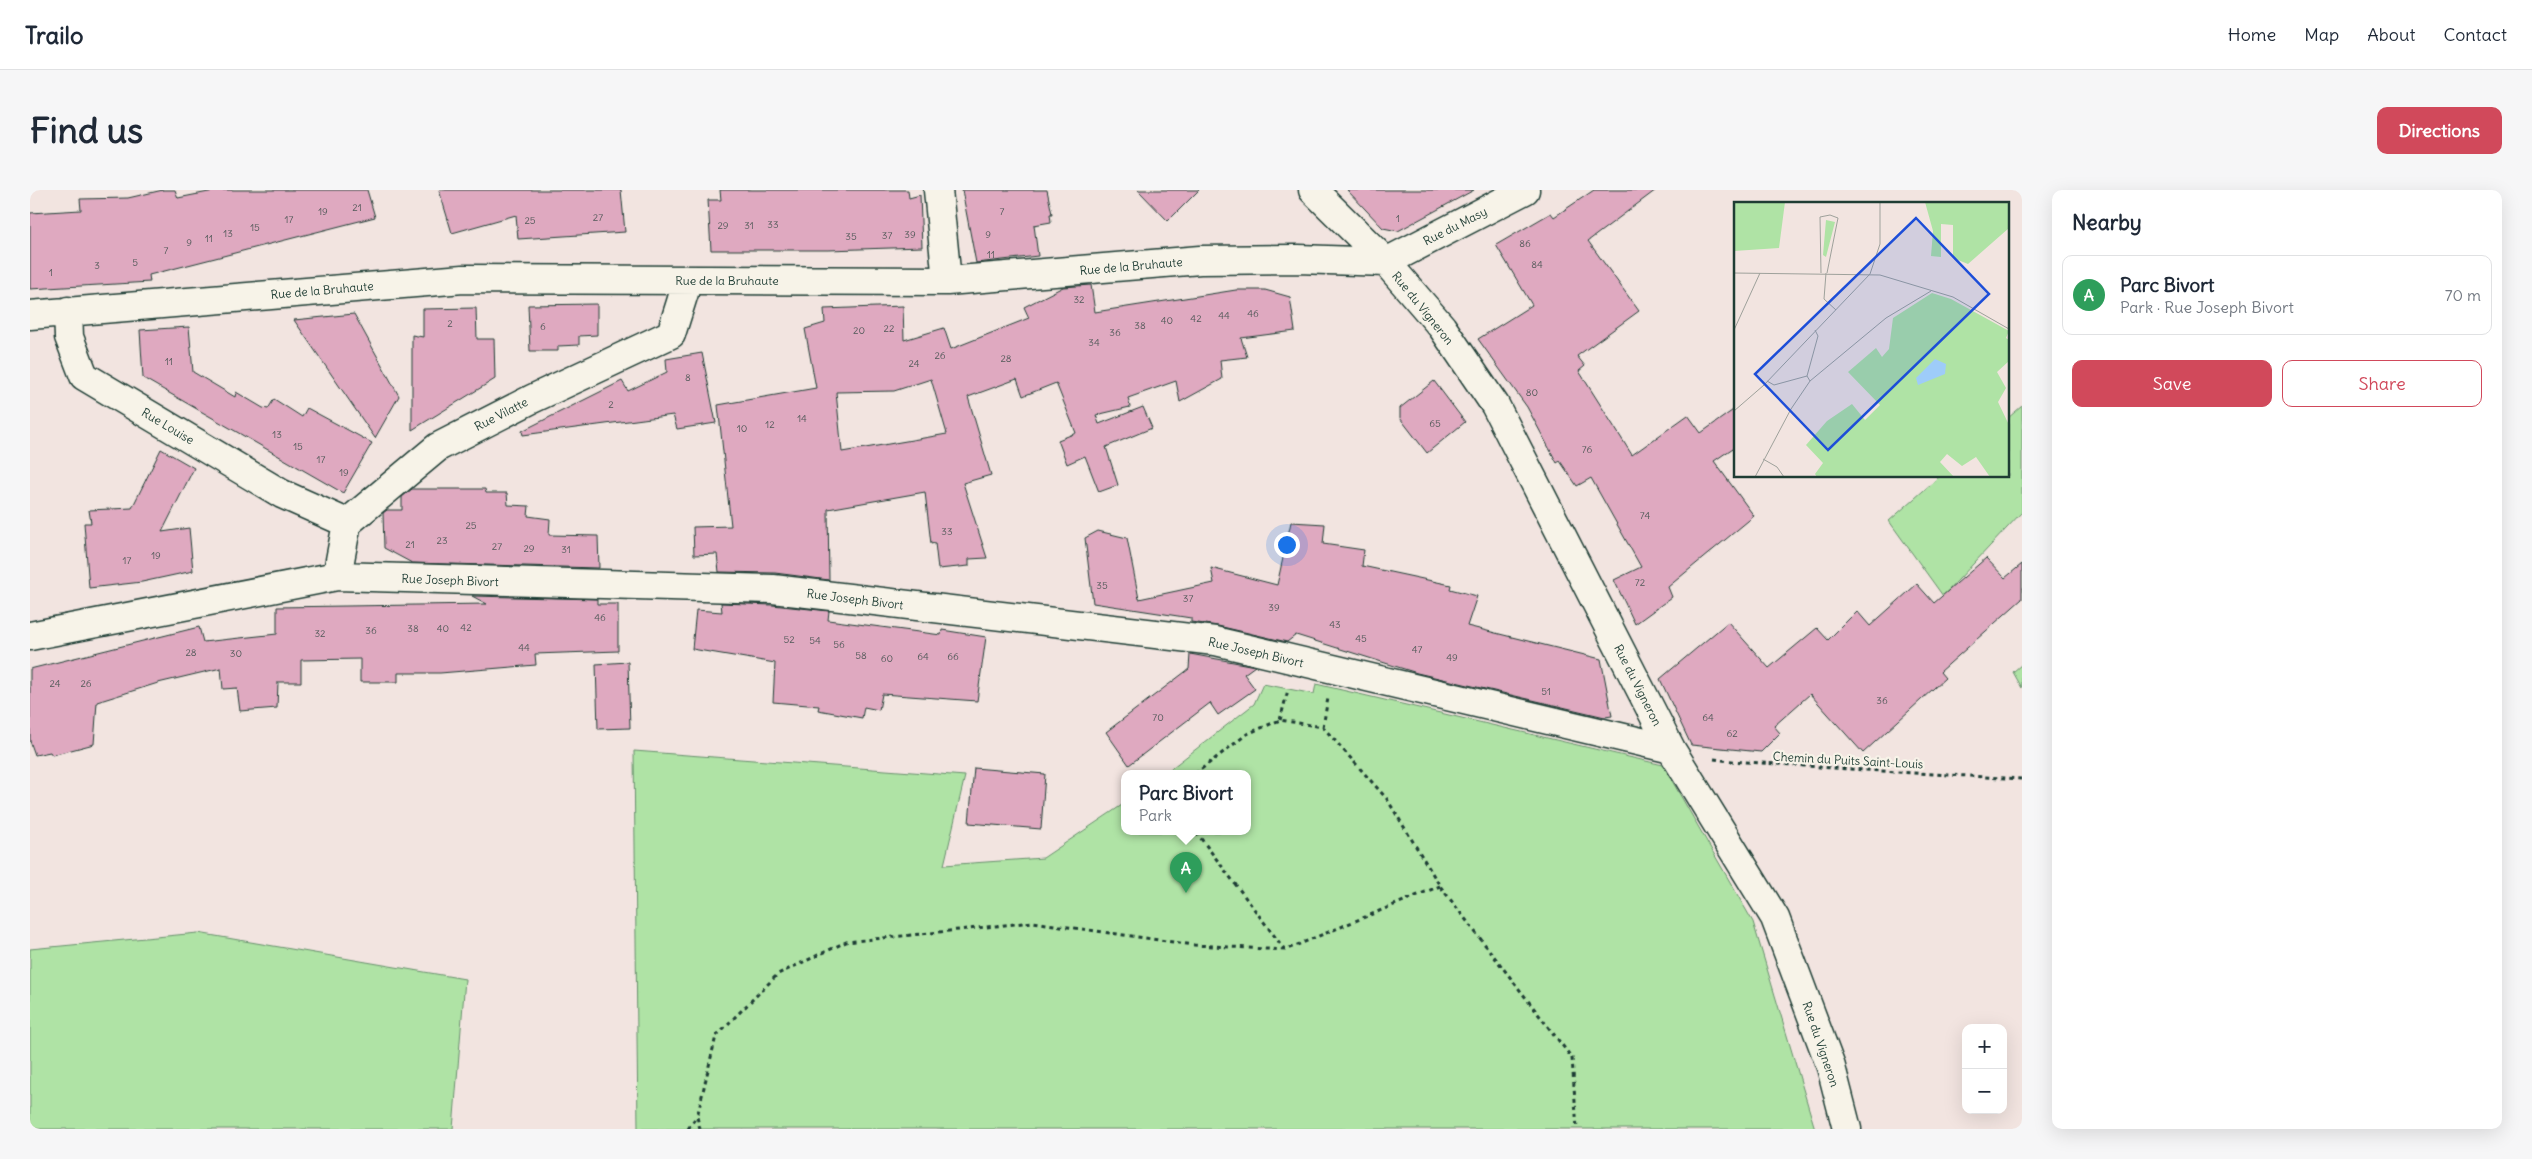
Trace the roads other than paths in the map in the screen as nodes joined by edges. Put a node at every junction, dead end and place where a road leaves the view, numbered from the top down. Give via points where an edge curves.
1 (938, 190) edge
2 (1313, 190) edge
3 (1525, 190) edge
4 (1386, 262) junction
5 (688, 280) junction
6 (947, 281) junction
7 (68, 311) junction
8 (30, 316) edge
9 (347, 523) junction
10 (337, 576) junction
11 (30, 636) edge
12 (1673, 752) junction
13 (1847, 1129) edge

1 - 6 street
2 - 4 street, Rue du Vigneron
3 - 4 street, Rue du Masy
4 - 6 street, Rue de la Bruhaute via 1200,260
4 - 12 street, Rue du Vigneron via 1442,327 1495,406
5 - 6 street, Rue de la Bruhaute
5 - 7 street, Rue de la Bruhaute via 463,279
5 - 9 street, Rue Vilatte via 671,334 438,447
7 - 8 street
7 - 9 street, Rue Louise via 69,336 84,376 282,494
9 - 10 street
10 - 11 street, Rue Joseph Bivort
10 - 12 street, Rue Joseph Bivort via 773,589 1214,641
12 - 13 street, Rue du Vigneron via 1775,918 1831,1067

